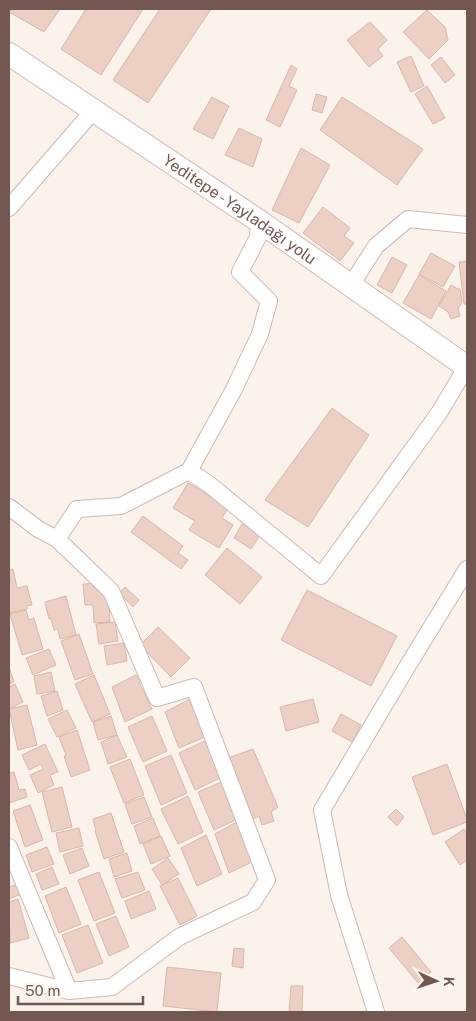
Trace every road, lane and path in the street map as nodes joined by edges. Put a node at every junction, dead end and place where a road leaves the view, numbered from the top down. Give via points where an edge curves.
1 (9, 54) edge
2 (94, 110) junction
3 (9, 208) edge
4 (259, 221) junction
5 (467, 225) edge
6 (350, 285) junction
7 (467, 366) edge
8 (189, 471) junction
9 (9, 507) edge
10 (56, 539) junction
11 (467, 569) edge
12 (9, 846) edge
13 (9, 976) edge
14 (69, 991) junction
15 (376, 1012) edge

1 - 2 main road, Yeditepe - Yayladağı yolu
2 - 3 street
2 - 4 main road, Yeditepe - Yayladağı yolu
4 - 6 main road, Yeditepe - Yayladağı yolu
4 - 8 street via 258,236 240,272 269,301 260,334
5 - 6 street via 408,218 376,246
6 - 7 main road, Yeditepe - Yayladağı yolu
7 - 8 street via 439,413 321,576
8 - 10 street via 121,506 77,509
9 - 10 street
10 - 14 street via 111,591 157,698 194,687 267,880 253,902 179,937 112,987
11 - 15 street via 322,810 339,896
12 - 14 street
13 - 14 street

